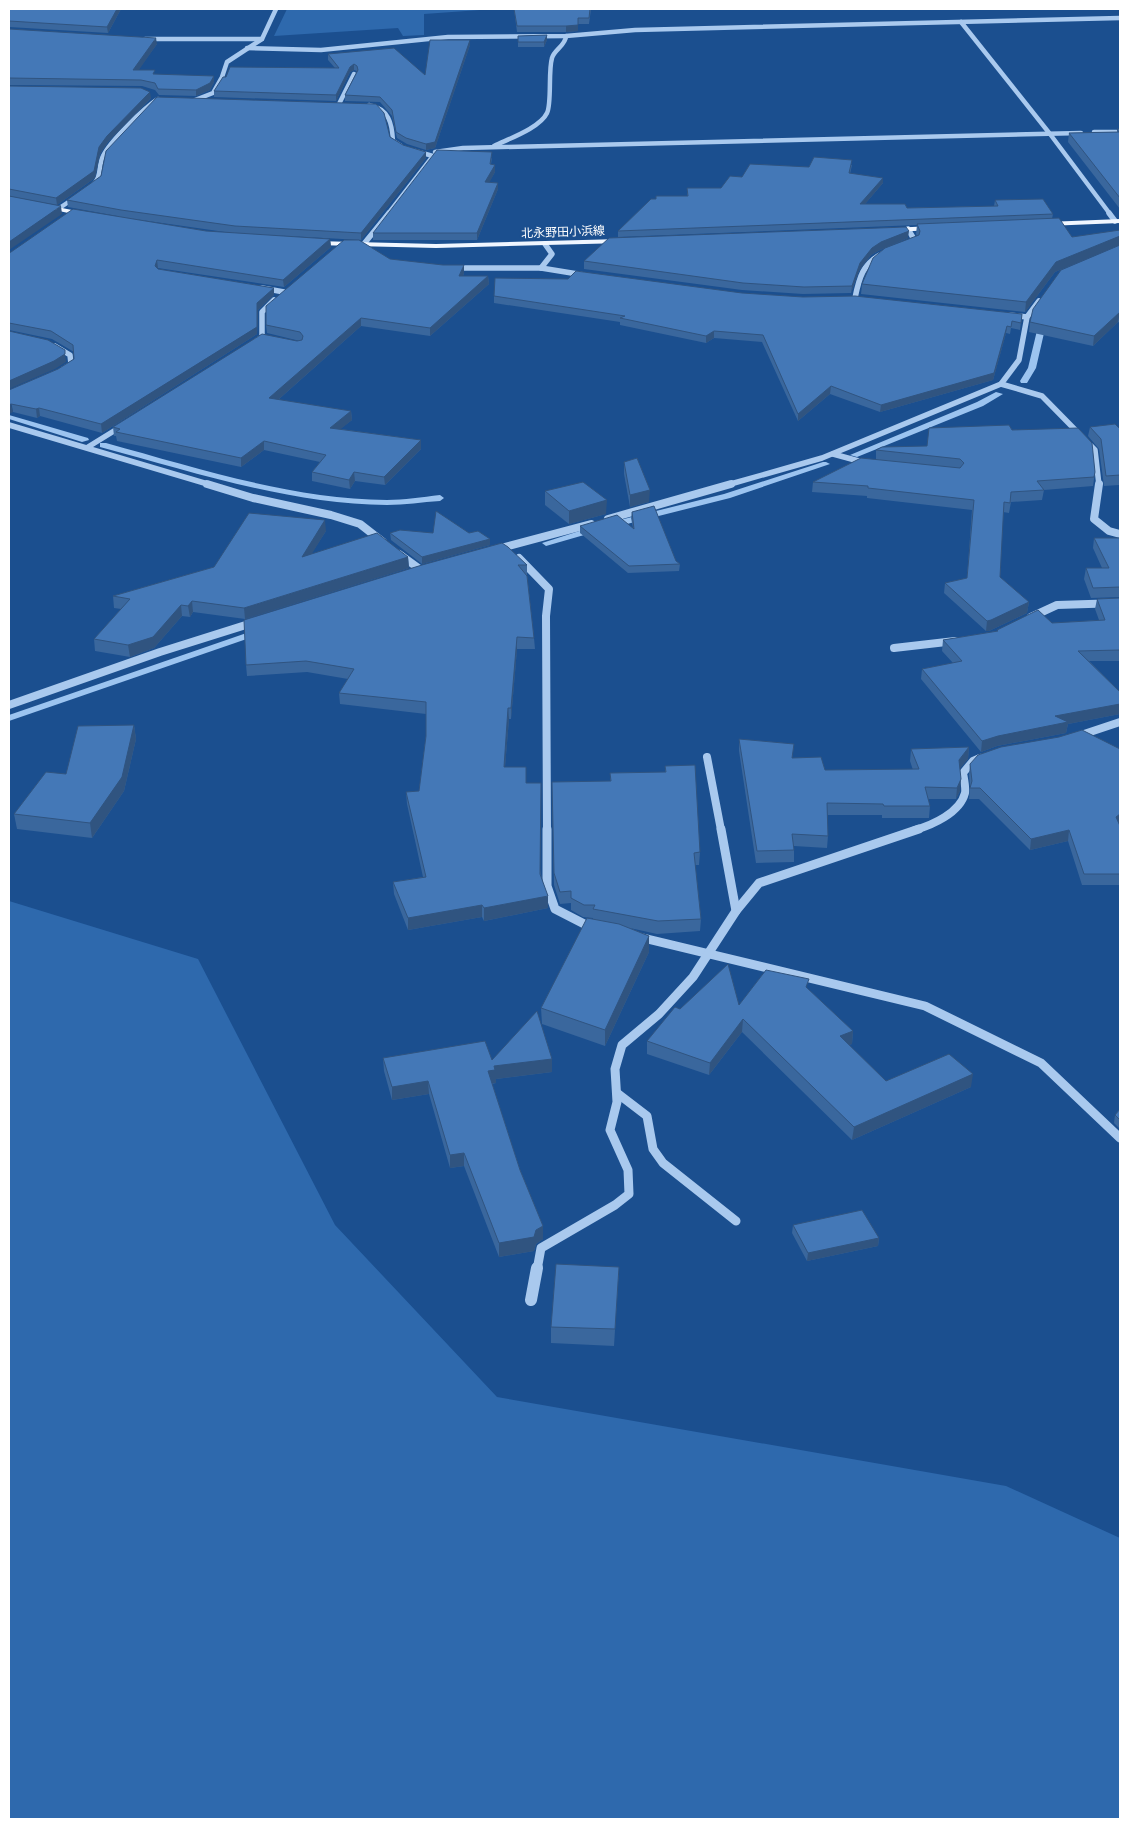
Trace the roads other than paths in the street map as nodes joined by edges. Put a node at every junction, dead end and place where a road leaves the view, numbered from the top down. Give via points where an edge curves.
1 (276, 9) edge
2 (1120, 18) edge
3 (961, 22) junction
4 (566, 36) junction
5 (140, 39) edge
6 (262, 39) junction
7 (247, 48) junction
8 (354, 74) edge
9 (153, 93) edge
10 (156, 99) junction
11 (166, 100) edge
12 (185, 100) edge
13 (195, 100) junction
14 (214, 101) edge
15 (329, 104) edge
16 (339, 104) junction
17 (347, 104) edge
18 (363, 105) edge
19 (1120, 132) edge
20 (1050, 134) junction
21 (491, 147) junction
22 (405, 148) edge
23 (412, 150) edge
24 (425, 154) junction
25 (87, 189) edge
26 (80, 194) edge
27 (34, 204) edge
28 (58, 209) junction
29 (72, 212) junction
30 (97, 217) edge
31 (64, 218) edge
32 (1118, 221) edge
33 (1036, 224) edge
34 (938, 228) edge
35 (908, 229) junction
36 (879, 230) edge
37 (628, 241) edge
38 (302, 242) edge
39 (341, 244) junction
40 (545, 244) junction
41 (363, 245) junction
42 (899, 247) edge
43 (334, 250) edge
44 (892, 250) edge
45 (377, 254) edge
46 (444, 268) edge
47 (541, 268) junction
48 (587, 275) edge
49 (292, 286) edge
50 (256, 287) edge
51 (284, 292) junction
52 (1042, 296) edge
53 (847, 298) edge
54 (855, 298) junction
55 (864, 298) edge
56 (1008, 315) edge
57 (1027, 317) junction
58 (262, 337) junction
59 (271, 339) edge
60 (51, 343) edge
61 (246, 347) edge
62 (57, 373) edge
63 (1001, 384) junction
64 (129, 422) edge
65 (9, 425) edge
66 (88, 447) junction
67 (832, 454) junction
68 (873, 464) edge
69 (1120, 534) edge
70 (505, 547) junction
71 (487, 552) edge
72 (430, 568) edge
73 (421, 570) junction
74 (412, 573) edge
75 (1120, 603) edge
76 (262, 620) edge
77 (1024, 620) edge
78 (962, 640) edge
79 (894, 648) dead end
80 (9, 705) edge
81 (1120, 722) edge
82 (1072, 737) edge
83 (990, 755) edge
84 (707, 757) dead end
85 (736, 911) junction
86 (605, 931) edge
87 (631, 936) edge
88 (710, 953) junction
89 (617, 1093) junction
90 (1120, 1138) edge
91 (736, 1222) dead end
92 (532, 1300) dead end

1 - 6 street
2 - 3 street
3 - 4 street via 635,30
3 - 20 street
4 - 7 street via 448,37 321,50
4 - 21 street via 552,57 547,113 522,133
5 - 6 street
6 - 7 street
7 - 13 street via 227,62 213,93
8 - 16 street
9 - 10 street
10 - 11 street
10 - 25 street via 111,145 103,156 99,180
12 - 13 street
13 - 14 street
15 - 16 street
16 - 17 street
18 - 22 street via 378,106 387,112 393,141
19 - 20 street
20 - 21 street
20 - 32 street
21 - 24 street
23 - 24 street
24 - 41 street via 434,156
26 - 28 street
27 - 28 main road
28 - 29 main road
29 - 30 main road
29 - 31 street
32 - 33 main road
34 - 35 main road
35 - 36 main road
35 - 42 street via 914,241
37 - 40 main road, 北永野田小浜線
38 - 39 main road, 北永野田小浜線
39 - 41 main road, 北永野田小浜線
39 - 43 street
40 - 41 main road, 北永野田小浜線
40 - 47 street via 552,254
41 - 45 street
44 - 54 street via 866,263
46 - 47 street
47 - 48 street
49 - 51 street
50 - 51 street
51 - 58 street via 262,312
52 - 57 street
53 - 54 street
54 - 55 street
56 - 57 street
57 - 63 street via 1018,360
58 - 59 street
58 - 61 street
60 - 62 street via 70,356 71,364
63 - 67 street
63 - 69 street via 1042,396 1094,450 1099,488 1094,519 1109,531
64 - 66 street
65 - 66 street
66 - 73 street via 253,498 360,524
67 - 68 street
67 - 70 street
70 - 71 street
70 - 86 street via 549,588 546,616 547,886 555,909 587,927
72 - 73 street
73 - 74 street
75 - 77 street via 1057,605
76 - 80 street
78 - 79 street
81 - 82 street
83 - 85 street via 973,761 963,773 965,794 954,811 925,827 759,883
84 - 85 street
85 - 88 street
87 - 88 street
88 - 89 street via 694,977 659,1014 622,1045 615,1069
88 - 90 street via 925,1006 1041,1063
89 - 91 street via 647,1116 653,1149 663,1163
89 - 92 street via 610,1130 628,1170 629,1194 616,1206 541,1248

